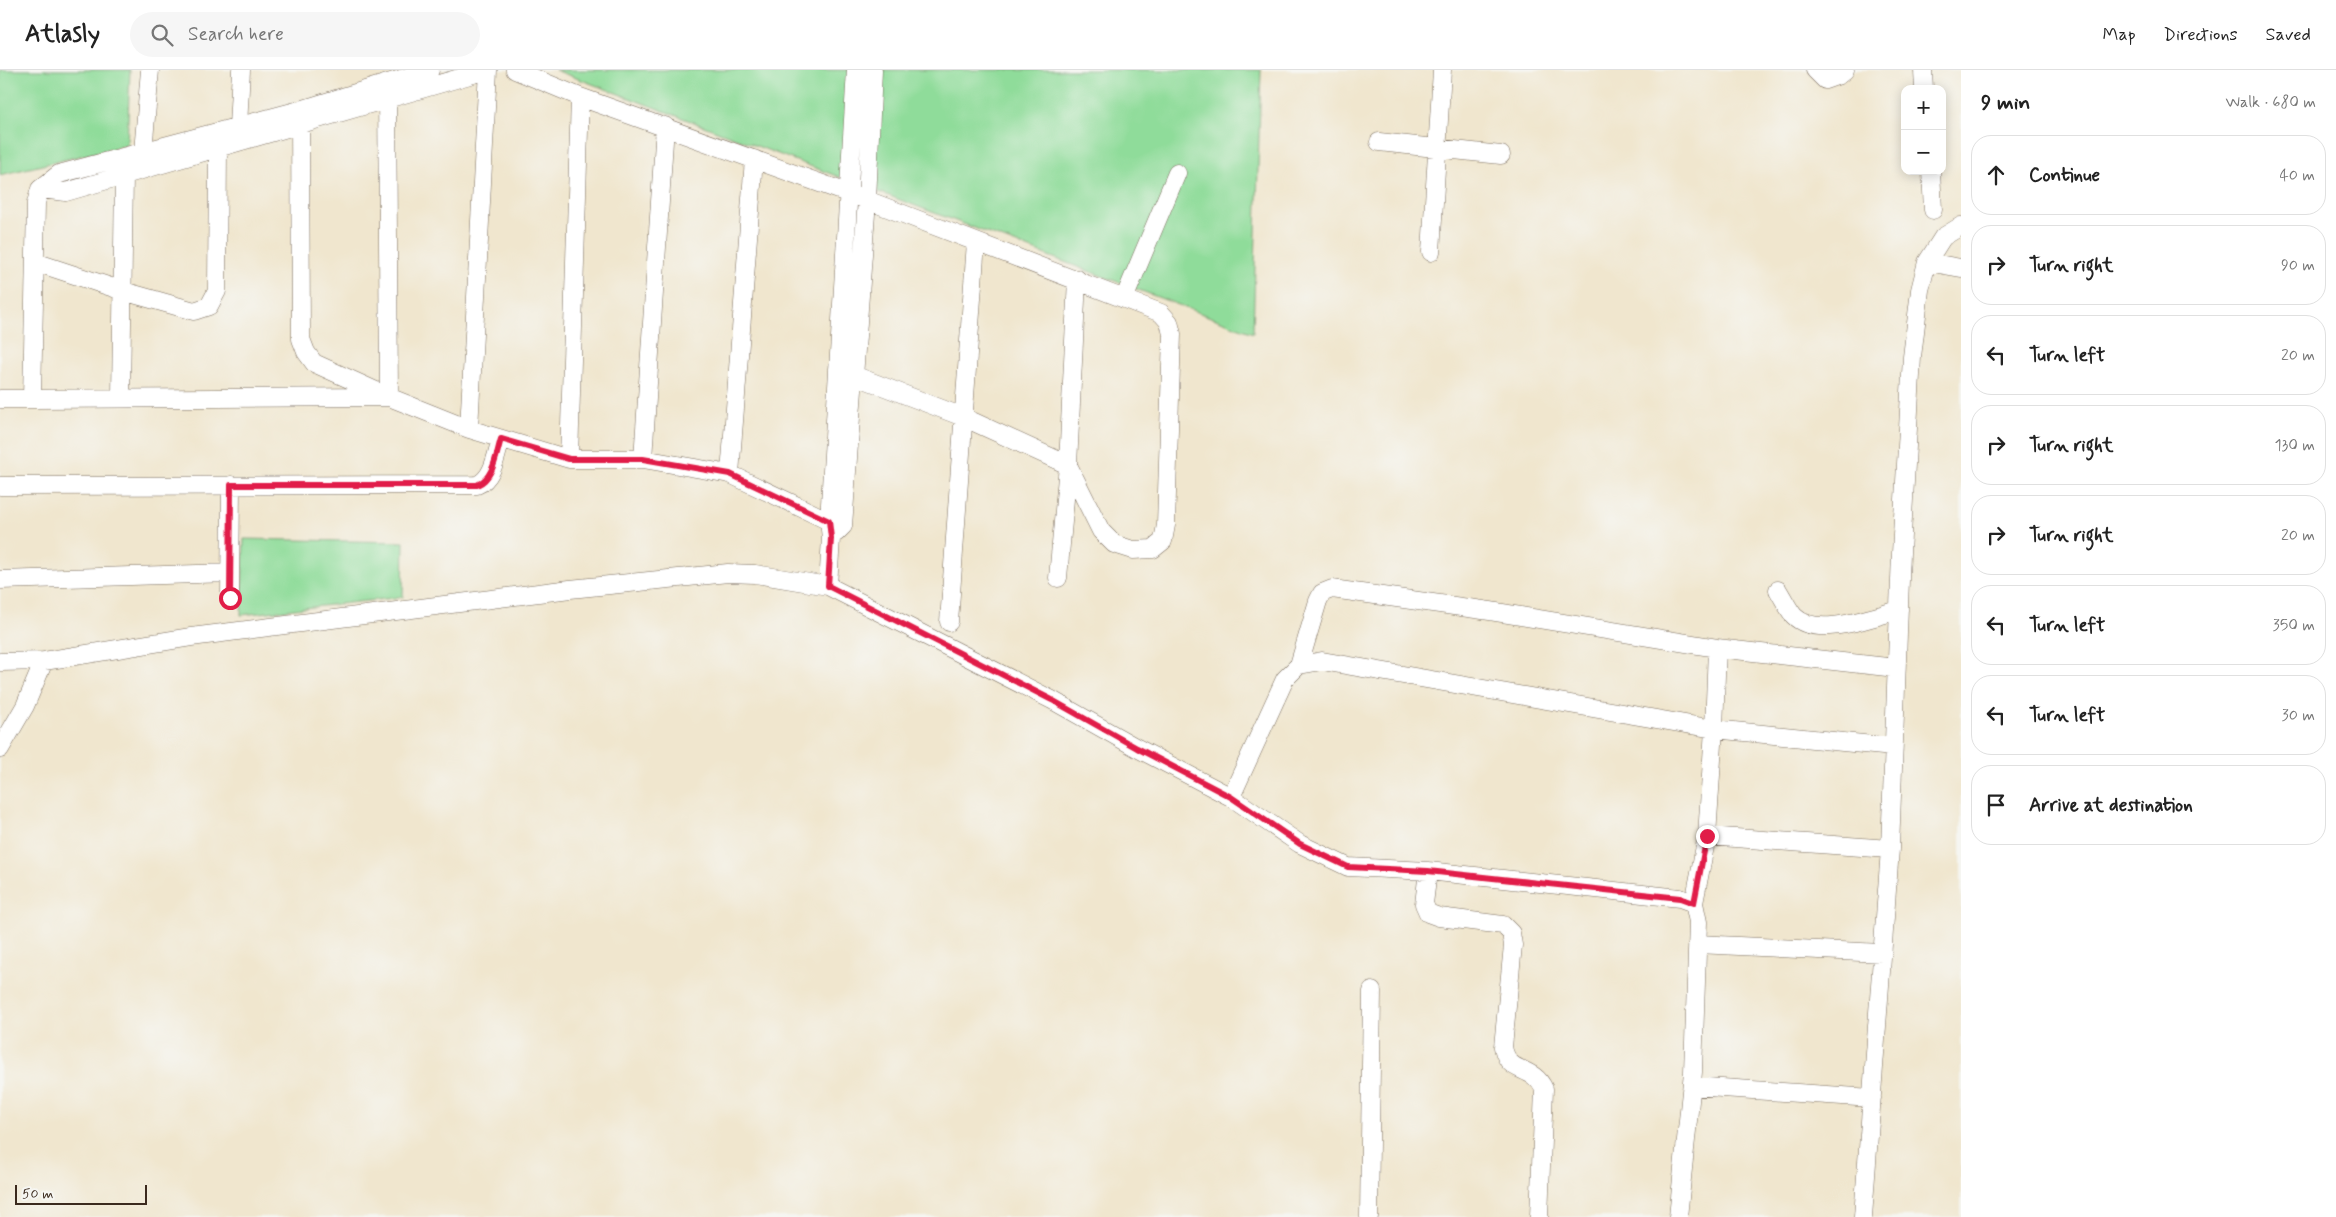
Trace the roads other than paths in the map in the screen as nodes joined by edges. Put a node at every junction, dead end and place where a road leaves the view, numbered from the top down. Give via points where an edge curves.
1 (150, 70) edge
2 (241, 70) edge
3 (430, 70) edge
4 (488, 70) edge
5 (515, 70) edge
6 (856, 70) edge
7 (873, 70) edge
8 (1442, 70) edge
9 (1815, 70) edge
10 (1845, 70) edge
11 (1923, 70) edge
12 (1924, 85) edge
13 (387, 91) junction
14 (580, 97) junction
15 (301, 118) junction
16 (238, 126) junction
17 (665, 126) junction
18 (1379, 142) dead end
19 (218, 147) junction
20 (1437, 148) junction
21 (143, 152) junction
22 (1501, 155) dead end
23 (754, 159) junction
24 (1177, 173) dead end
25 (124, 174) junction
26 (1931, 175) edge
27 (40, 189) junction
28 (850, 193) junction
29 (867, 200) junction
30 (1933, 210) dead end
31 (1961, 226) edge
32 (976, 242) junction
33 (1431, 252) dead end
34 (35, 262) junction
35 (1927, 262) junction
36 (1961, 268) edge
37 (1077, 279) junction
38 (122, 292) junction
39 (1124, 299) junction
40 (846, 372) junction
41 (389, 396) junction
42 (121, 398) junction
43 (0, 399) edge
44 (32, 399) junction
45 (963, 417) junction
46 (469, 429) junction
47 (501, 439) junction
48 (569, 459) junction
49 (643, 459) junction
50 (1068, 465) junction
51 (730, 474) junction
52 (231, 485) junction
53 (0, 486) edge
54 (834, 528) junction
55 (230, 573) junction
56 (1058, 578) dead end
57 (0, 580) edge
58 (828, 586) junction
59 (1778, 590) dead end
60 (230, 598) dead end
61 (1899, 610) junction
62 (949, 622) dead end
63 (1717, 648) junction
64 (44, 661) junction
65 (0, 662) edge
66 (1299, 665) junction
67 (1896, 668) junction
68 (1714, 729) junction
69 (1893, 747) junction
70 (0, 749) edge
71 (1231, 797) junction
72 (1707, 836) junction
73 (1890, 849) junction
74 (1428, 871) junction
75 (1694, 903) junction
76 (1697, 944) junction
77 (1882, 953) junction
78 (1372, 991) dead end
79 (1692, 1086) junction
80 (1872, 1098) junction
81 (1369, 1217) edge
82 (1539, 1217) edge
83 (1678, 1217) edge
84 (1863, 1217) edge

1 - 21 street
2 - 16 street
3 - 13 street
4 - 13 street
4 - 46 street
5 - 14 street
6 - 28 street
7 - 29 street
8 - 20 street
9 - 10 street via 1825,80
11 - 12 street
13 - 15 street
13 - 41 street
14 - 17 street
14 - 48 street
15 - 16 street
15 - 19 street
15 - 41 street via 303,346 314,363
16 - 21 street
17 - 23 street
17 - 49 street
18 - 20 street
19 - 25 street
19 - 38 street via 217,291 209,306 194,312
20 - 22 street
20 - 33 street
21 - 27 street via 59,174
23 - 28 street
23 - 51 street
24 - 39 street
25 - 27 street via 66,192
25 - 38 street
26 - 30 street
27 - 34 street via 36,203
28 - 29 street
28 - 40 street
29 - 32 street
29 - 40 street
31 - 35 street via 1943,237
32 - 37 street
32 - 45 street
34 - 38 street
34 - 44 street
35 - 36 street
35 - 61 street via 1920,290 1912,356
37 - 39 street
37 - 50 street
38 - 42 street
39 - 50 street via 1161,313 1169,322 1172,334 1163,541 1153,549 1133,550 1114,544 1101,531
40 - 45 street
40 - 54 street
41 - 42 street
41 - 46 street
42 - 44 street
43 - 44 street
45 - 50 street
45 - 62 street
46 - 47 street
47 - 48 street
47 - 52 street via 490,473 484,482 477,485
48 - 49 street
49 - 51 street
50 - 56 street
51 - 54 street
52 - 53 street
52 - 55 street
54 - 58 street
55 - 57 street
55 - 60 street
58 - 64 street via 728,573 570,589 191,637
58 - 71 street via 1052,700
59 - 61 street via 1795,616 1811,626 1831,626
61 - 67 street
63 - 66 street via 1332,589 1322,593 1318,601
63 - 67 street
63 - 68 street
64 - 65 street
64 - 70 street via 25,706
66 - 68 street via 1322,661
66 - 71 street via 1285,679
67 - 69 street
68 - 69 street
68 - 72 street
69 - 73 street
71 - 74 street via 1300,844 1348,867
72 - 73 street
72 - 75 street
73 - 77 street
74 - 75 street via 1680,898
74 - 82 street via 1424,904 1428,913 1503,925 1511,933 1513,945 1502,1047 1505,1058 1516,1068 1539,1078 1544,1089
75 - 76 street via 1698,922
76 - 77 street
76 - 79 street
77 - 80 street
78 - 81 street
79 - 80 street
79 - 83 street
80 - 84 street

